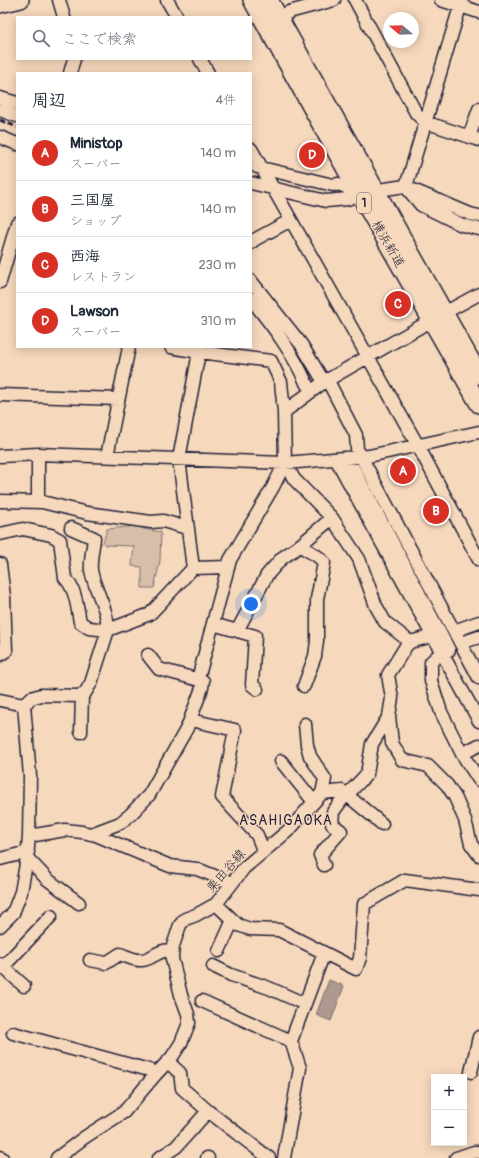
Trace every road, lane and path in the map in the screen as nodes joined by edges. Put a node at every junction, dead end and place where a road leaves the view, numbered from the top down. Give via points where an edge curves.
1 (21, 0) edge
2 (59, 0) edge
3 (167, 0) edge
4 (252, 0) edge
5 (269, 0) edge
6 (334, 0) edge
7 (355, 0) edge
8 (441, 0) edge
9 (461, 3) edge
10 (0, 5) edge
11 (479, 12) edge
12 (64, 16) edge
13 (176, 16) edge
14 (279, 18) junction
15 (74, 60) edge
16 (201, 60) edge
17 (70, 72) edge
18 (207, 72) edge
19 (0, 98) edge
20 (16, 103) edge
21 (479, 109) edge
22 (0, 110) edge
23 (16, 116) edge
24 (425, 122) junction
25 (0, 137) edge
26 (474, 139) edge
27 (16, 144) edge
28 (252, 153) edge
29 (256, 167) edge
30 (252, 183) edge
31 (404, 186) junction
32 (273, 188) junction
33 (376, 191) junction
34 (359, 193) junction
35 (479, 216) edge
36 (290, 220) junction
37 (16, 226) edge
38 (479, 229) edge
39 (252, 242) edge
40 (0, 282) edge
41 (252, 282) edge
42 (479, 294) edge
43 (252, 300) edge
44 (438, 317) junction
45 (129, 348) edge
46 (181, 348) edge
47 (200, 350) edge
48 (367, 357) junction
49 (479, 375) edge
50 (326, 380) junction
51 (306, 385) dead end
52 (0, 395) edge
53 (118, 399) junction
54 (479, 404) edge
55 (284, 412) junction
56 (479, 432) edge
57 (417, 444) junction
58 (38, 454) junction
59 (0, 456) edge
60 (107, 456) junction
61 (361, 457) junction
62 (342, 458) junction
63 (178, 459) junction
64 (285, 463) junction
65 (0, 501) edge
66 (38, 502) junction
67 (332, 518) junction
68 (71, 528) dead end
69 (187, 528) junction
70 (0, 534) edge
71 (300, 545) junction
72 (479, 560) edge
73 (0, 564) edge
74 (228, 567) junction
75 (192, 568) junction
76 (443, 611) junction
77 (428, 618) junction
78 (479, 622) edge
79 (214, 624) junction
80 (108, 630) junction
81 (237, 631) junction
82 (454, 631) junction
83 (432, 636) junction
84 (479, 637) edge
85 (410, 642) junction
86 (460, 643) junction
87 (442, 652) junction
88 (0, 655) edge
89 (148, 655) dead end
90 (479, 678) edge
91 (198, 679) junction
92 (304, 686) dead end
93 (257, 689) dead end
94 (82, 695) junction
95 (0, 700) edge
96 (24, 705) junction
97 (479, 706) edge
98 (389, 716) junction
99 (191, 720) junction
100 (479, 721) edge
101 (305, 724) dead end
102 (81, 732) dead end
103 (479, 745) edge
104 (462, 754) junction
105 (281, 761) dead end
106 (479, 780) edge
107 (346, 795) junction
108 (318, 797) junction
109 (382, 824) dead end
110 (91, 834) junction
111 (29, 836) junction
112 (263, 850) junction
113 (27, 855) junction
114 (479, 855) edge
115 (0, 859) edge
116 (324, 865) dead end
117 (232, 883) junction
118 (479, 890) edge
119 (79, 903) dead end
120 (216, 904) junction
121 (51, 916) dead end
122 (232, 920) junction
123 (0, 926) edge
124 (172, 950) junction
125 (219, 951) dead end
126 (324, 953) junction
127 (90, 960) dead end
128 (2, 966) edge
129 (213, 966) dead end
130 (24, 986) dead end
131 (202, 1001) dead end
132 (305, 1004) junction
133 (14, 1033) dead end
134 (479, 1037) edge
135 (291, 1041) junction
136 (168, 1062) junction
137 (471, 1072) dead end
138 (156, 1074) junction
139 (208, 1111) junction
140 (479, 1152) edge
141 (57, 1158) edge
142 (159, 1158) edge
143 (269, 1158) edge
144 (284, 1158) edge
145 (456, 1158) edge

1 - 10 main road
2 - 12 street
3 - 13 street
4 - 34 highway, 横浜新道 / 1
5 - 14 highway, 横浜新道 / 1
6 - 14 street via 289,12
7 - 24 street via 416,113
8 - 9 street
9 - 11 street
9 - 24 street
14 - 33 highway, 横浜新道 / 1
15 - 17 street
16 - 18 street
19 - 20 street
21 - 26 street
22 - 23 street
24 - 26 street
24 - 31 street
25 - 27 street
28 - 29 street
29 - 32 street
29 - 34 street via 333,185 340,184
30 - 32 street
31 - 33 street
31 - 35 street
31 - 38 street via 420,205 462,225
32 - 34 street via 326,201 348,199
32 - 36 street
33 - 34 street
33 - 44 highway, 横浜新道 / 1
34 - 44 highway, 横浜新道 / 1
36 - 39 street
36 - 48 street
37 - 40 street
41 - 50 street
42 - 44 street
43 - 51 street via 300,369
44 - 48 street
44 - 49 highway, 横浜新道 / 1
44 - 54 highway, 横浜新道 / 1
45 - 53 street
46 - 47 street
47 - 55 street via 272,361 281,382
47 - 63 street
48 - 50 street
48 - 57 street
50 - 55 street
50 - 61 street via 356,435 357,449
52 - 53 street
53 - 60 street
55 - 64 street
56 - 57 street
57 - 61 street
57 - 72 street
58 - 59 street
58 - 60 street
58 - 66 street
60 - 63 street
61 - 62 street
61 - 76 street
62 - 64 street
62 - 77 street
63 - 64 street
63 - 69 street
64 - 67 street via 294,479
64 - 74 street
65 - 66 street
66 - 69 street via 87,513 151,522 163,521
67 - 71 street
67 - 85 street via 359,559 376,606 386,622
68 - 80 street via 94,538 91,568 108,621
69 - 75 street
70 - 80 street via 23,529 51,535 60,540 64,578 74,593 80,622 88,628
71 - 81 street via 282,558 267,575
71 - 92 street via 321,558 324,563 317,600 315,656
73 - 88 street via 6,651
74 - 75 street
74 - 79 street
75 - 80 street via 150,614
76 - 77 street
76 - 82 street
77 - 83 street
77 - 97 street
78 - 82 street
79 - 81 street
79 - 91 street
80 - 94 street via 91,683
81 - 93 street via 255,636 252,685
82 - 86 street
83 - 85 street
83 - 87 street
84 - 86 street
85 - 98 street via 388,675 392,698
86 - 90 street
87 - 100 street
87 - 104 street via 431,662 430,681 441,712
89 - 91 street via 160,669
91 - 99 street via 203,681
94 - 96 street via 41,695
94 - 102 street
95 - 96 street
96 - 111 street via 30,776
98 - 107 street via 372,744 367,774
98 - 114 street via 392,743 402,760 428,766 447,786 465,820 471,844
99 - 110 street via 149,795 120,823
99 - 112 street via 235,730 222,797 257,835
101 - 108 street via 310,756 325,779
103 - 104 street
104 - 106 street
105 - 108 street
107 - 108 street via 342,792
107 - 109 street
107 - 116 street via 333,812 332,824 341,831 320,856
108 - 112 street, 栗田谷線 via 290,829
110 - 111 street via 65,830
110 - 117 street via 170,866 196,869
111 - 113 street
112 - 117 street, 栗田谷線
113 - 115 street
113 - 119 street via 47,879
113 - 123 street via 21,892 13,913
117 - 120 street, 栗田谷線
118 - 126 street via 405,880 364,904 360,958 356,969
120 - 122 street
120 - 124 street, 栗田谷線 via 185,919 180,925
121 - 128 street
122 - 125 street
122 - 126 street via 250,929 279,930
124 - 127 street via 164,949 143,960 120,954 106,962
124 - 136 street, 栗田谷線 via 176,978 189,1023 181,1043
126 - 132 street
128 - 130 street
129 - 132 street
131 - 135 street
132 - 135 street
133 - 138 street
134 - 137 street
135 - 144 street via 300,1068
136 - 138 street, 栗田谷線
136 - 139 street via 180,1073 182,1088
138 - 141 street, 栗田谷線 via 124,1112
139 - 142 street via 176,1147
139 - 143 street
140 - 145 street

